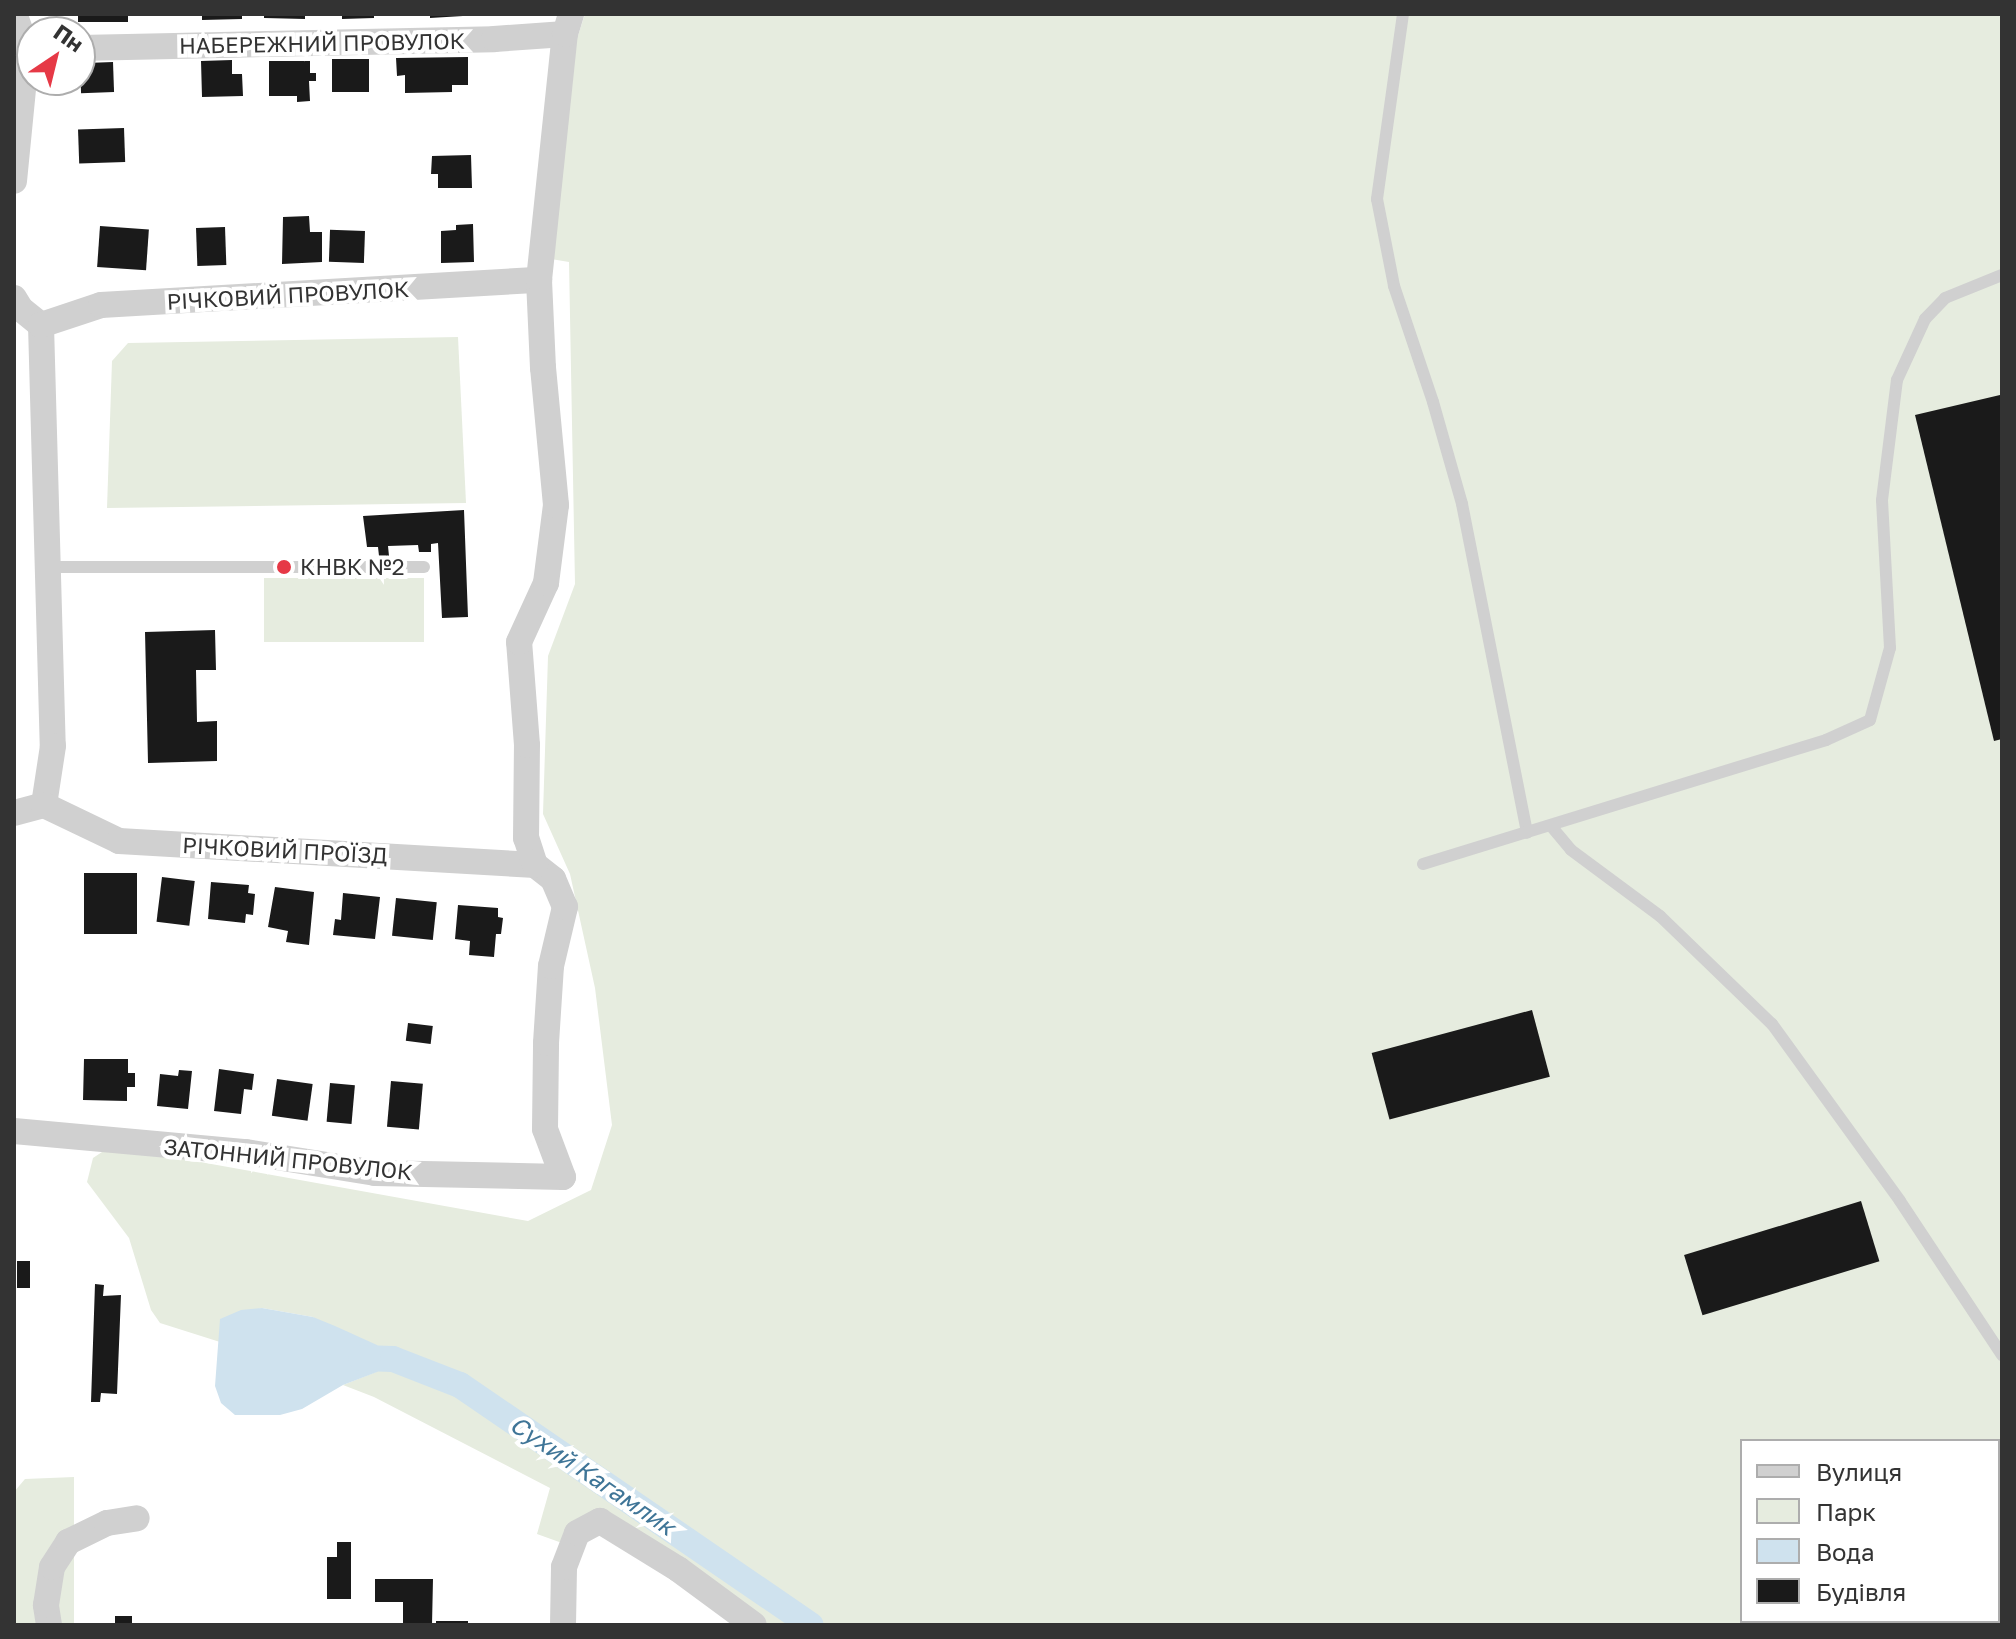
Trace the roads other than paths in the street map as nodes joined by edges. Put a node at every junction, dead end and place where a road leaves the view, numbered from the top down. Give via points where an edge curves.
1 (1403, 14) edge
2 (568, 24) edge
3 (96, 48) edge
4 (24, 96) edge
5 (14, 181) edge
6 (2002, 275) edge
7 (539, 280) junction
8 (14, 298) edge
9 (41, 325) junction
10 (50, 567) junction
11 (424, 567) dead end
12 (44, 805) junction
13 (14, 813) edge
14 (1551, 826) junction
15 (1527, 833) junction
16 (1423, 864) dead end
17 (535, 865) junction
18 (14, 1131) edge
19 (2002, 1355) edge
20 (137, 1518) dead end
21 (49, 1625) edge
22 (563, 1625) edge
23 (754, 1625) edge

1 - 15 lane via 1377,199 1394,286 1462,504
2 - 3 street, НАБЕРЕЖНИЙ ПРОВУЛОК via 494,39
2 - 7 street
4 - 5 street
6 - 14 lane via 1945,298 1925,319 1897,380 1882,500 1890,648 1870,720 1826,740
7 - 9 street, РІЧКОВИЙ ПРОВУЛОК via 101,305
7 - 17 street via 556,505 546,583 519,642 527,745 526,838
8 - 9 street
9 - 10 street
10 - 11 lane
10 - 12 street via 53,746
12 - 13 street
12 - 17 street, РІЧКОВИЙ ПРОЇЗД via 119,841
14 - 15 lane
14 - 19 lane via 1571,850 1660,916 1772,1024 1900,1201
15 - 16 lane
17 - 18 street, ЗАТОННИЙ ПРОВУЛОК via 553,879 565,907 551,966 545,1129 563,1177 375,1173 246,1152
20 - 21 street via 107,1523 68,1542 52,1567 46,1605
22 - 23 street via 564,1567 577,1533 600,1521

